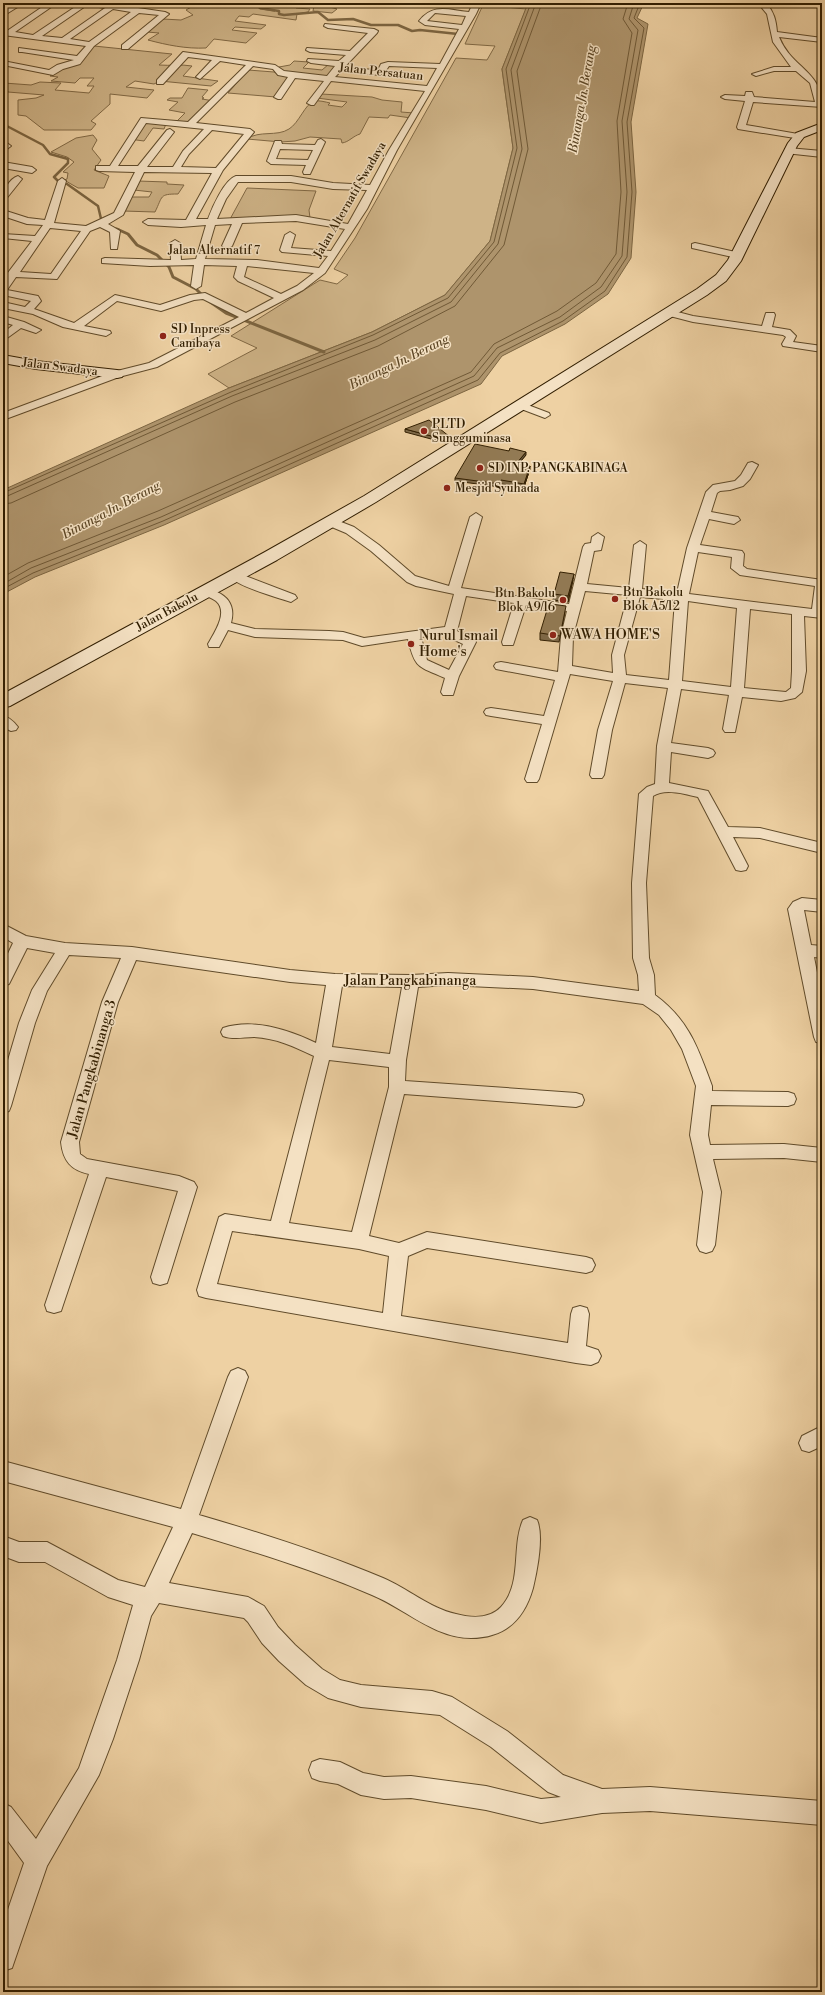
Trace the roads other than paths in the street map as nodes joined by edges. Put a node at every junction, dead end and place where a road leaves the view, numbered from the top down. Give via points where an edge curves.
1 (20, 3) edge
2 (53, 3) edge
3 (85, 3) edge
4 (477, 3) edge
5 (762, 3) edge
6 (113, 5) edge
7 (138, 10) junction
8 (3, 14) edge
9 (472, 14) junction
10 (328, 26) dead end
11 (464, 27) junction
12 (5, 32) edge
13 (774, 34) junction
14 (36, 36) junction
15 (64, 40) junction
16 (822, 40) edge
17 (91, 44) junction
18 (330, 44) dead end
19 (124, 47) dead end
20 (22, 50) dead end
21 (310, 50) dead end
22 (326, 51) junction
23 (352, 53) junction
24 (15, 56) dead end
25 (79, 59) junction
26 (218, 59) junction
27 (311, 61) dead end
28 (3, 63) edge
29 (251, 64) junction
30 (441, 66) junction
31 (343, 69) junction
32 (797, 69) junction
33 (50, 73) junction
34 (756, 74) dead end
35 (293, 75) junction
36 (200, 77) dead end
37 (330, 79) junction
38 (38, 81) dead end
39 (160, 82) dead end
40 (430, 88) junction
41 (750, 96) junction
42 (278, 97) dead end
43 (725, 97) dead end
44 (311, 102) dead end
45 (821, 105) edge
46 (193, 126) junction
47 (822, 126) edge
48 (209, 128) junction
49 (170, 132) dead end
50 (798, 137) junction
51 (3, 143) edge
52 (3, 149) edge
53 (788, 151) junction
54 (822, 154) edge
55 (311, 163) junction
56 (3, 166) edge
57 (99, 168) dead end
58 (112, 169) junction
59 (140, 169) junction
60 (32, 170) dead end
61 (176, 170) junction
62 (219, 170) junction
63 (18, 179) dead end
64 (62, 181) dead end
65 (303, 181) junction
66 (373, 188) junction
67 (3, 197) edge
68 (3, 213) edge
69 (238, 221) junction
70 (148, 222) dead end
71 (190, 222) junction
72 (213, 222) junction
73 (49, 224) junction
74 (100, 224) junction
75 (350, 227) junction
76 (87, 229) junction
77 (7, 230) edge
78 (290, 235) dead end
79 (39, 239) junction
80 (175, 243) dead end
81 (227, 246) dead end
82 (695, 246) dead end
83 (114, 247) dead end
84 (334, 254) junction
85 (737, 255) junction
86 (105, 261) dead end
87 (176, 262) junction
88 (199, 262) junction
89 (243, 262) junction
90 (322, 271) junction
91 (12, 274) junction
92 (196, 286) dead end
93 (3, 291) edge
94 (282, 298) junction
95 (3, 305) edge
96 (27, 310) junction
97 (675, 314) junction
98 (770, 315) dead end
99 (245, 316) junction
100 (3, 319) edge
101 (20, 324) junction
102 (76, 327) junction
103 (766, 329) junction
104 (36, 330) dead end
105 (106, 333) dead end
106 (3, 338) edge
107 (787, 344) junction
108 (822, 349) edge
109 (782, 354) dead end
110 (3, 359) edge
111 (118, 374) junction
112 (524, 406) junction
113 (545, 415) dead end
114 (3, 417) edge
115 (752, 465) dead end
116 (705, 515) junction
117 (476, 517) dead end
118 (734, 520) dead end
119 (331, 522) junction
120 (598, 537) dead end
121 (640, 545) dead end
122 (693, 548) junction
123 (235, 576) junction
124 (580, 587) junction
125 (206, 591) junction
126 (458, 591) junction
127 (635, 593) junction
128 (682, 596) junction
129 (291, 598) dead end
130 (522, 601) junction
131 (744, 604) junction
132 (574, 608) junction
133 (798, 611) junction
134 (820, 614) edge
135 (225, 625) junction
136 (450, 632) junction
137 (414, 635) junction
138 (508, 642) dead end
139 (214, 644) dead end
140 (501, 666) dead end
141 (564, 673) junction
142 (452, 676) junction
143 (620, 678) junction
144 (675, 684) junction
145 (737, 690) junction
146 (448, 692) dead end
147 (3, 702) edge
148 (491, 712) dead end
149 (550, 721) junction
150 (730, 729) dead end
151 (664, 746) junction
152 (708, 753) dead end
153 (597, 774) dead end
154 (532, 779) dead end
155 (662, 788) junction
156 (724, 832) junction
157 (822, 848) edge
158 (741, 866) dead end
159 (822, 906) edge
160 (3, 930) edge
161 (22, 941) junction
162 (65, 949) junction
163 (804, 950) junction
164 (822, 952) edge
165 (132, 953) junction
166 (3, 980) edge
167 (335, 980) junction
168 (411, 981) junction
169 (647, 998) junction
170 (818, 1000) edge
171 (230, 1032) dead end
172 (822, 1037) edge
173 (323, 1053) junction
174 (398, 1062) junction
175 (397, 1087) junction
176 (702, 1098) junction
177 (788, 1099) dead end
178 (576, 1100) dead end
179 (3, 1106) edge
180 (703, 1152) junction
181 (822, 1155) edge
182 (100, 1169) junction
183 (278, 1230) junction
184 (359, 1241) junction
185 (706, 1245) dead end
186 (399, 1251) junction
187 (586, 1265) dead end
188 (160, 1277) dead end
189 (54, 1306) dead end
190 (580, 1314) dead end
191 (391, 1324) junction
192 (238, 1377) dead end
193 (3, 1471) edge
194 (187, 1520) junction
195 (530, 1527) dead end
196 (3, 1546) edge
197 (151, 1594) junction
198 (320, 1770) dead end
199 (602, 1801) junction
200 (822, 1813) edge
201 (3, 1815) edge
202 (37, 1860) junction
203 (3, 1959) edge

1 - 8 street
2 - 12 street
3 - 6 street
3 - 14 street
4 - 9 street, Jalan Alternatif Swadaya
5 - 13 street via 772,14
6 - 7 street
6 - 15 street
7 - 17 street
7 - 19 street via 165,14
9 - 11 street, Jalan Alternatif Swadaya
9 - 11 street via 435,11 423,21
10 - 23 street via 374,31
11 - 30 street, Jalan Alternatif Swadaya
12 - 14 street
13 - 16 street
13 - 32 street
14 - 15 street
15 - 17 street
17 - 25 street
18 - 22 street
20 - 25 street
21 - 22 street
22 - 23 street
23 - 31 street
24 - 28 street
25 - 33 street
26 - 29 street, Jalan Persatuan
26 - 36 street
26 - 39 street, Jalan Persatuan via 186,54
27 - 31 street
28 - 33 street
29 - 35 street, Jalan Persatuan via 275,67 281,72
29 - 46 street via 191,124
30 - 31 street via 388,64 380,73
30 - 40 street, Jalan Alternatif Swadaya
31 - 37 street
32 - 34 street via 774,69
32 - 45 street via 815,86
33 - 38 street
35 - 37 street, Jalan Persatuan
35 - 42 street
37 - 40 street, Jalan Persatuan
37 - 44 street
40 - 66 street, Jalan Alternatif Swadaya
41 - 43 street
41 - 45 street
41 - 50 street via 741,127
46 - 48 street
46 - 58 street via 144,120
47 - 50 main road
48 - 61 street via 180,160
48 - 62 street via 250,132
49 - 59 street
50 - 53 main road, Jalan Bakolu
51 - 52 street via 7,146
53 - 54 street
53 - 85 main road, Jalan Bakolu
55 - 55 street via 272,161 277,144 320,145
55 - 65 street
56 - 60 street
57 - 58 street
58 - 59 street
59 - 61 street
59 - 74 street via 118,215
61 - 62 street
62 - 71 street
63 - 67 street
64 - 73 street
65 - 66 street
65 - 72 street via 278,178 236,179 223,198
66 - 75 street, Jalan Alternatif Swadaya via 354,216
68 - 73 street via 27,221
69 - 72 street
69 - 75 street via 304,219
69 - 81 street
70 - 71 street
71 - 72 street
72 - 88 street
73 - 76 street
73 - 79 street
74 - 76 street
74 - 83 street via 115,231
75 - 84 street, Jalan Alternatif Swadaya
76 - 91 street via 54,277
77 - 79 street
78 - 84 street via 285,250
79 - 91 street
80 - 87 street
82 - 85 street
84 - 90 street, Jalan Alternatif Swadaya
85 - 97 main road, Jalan Bakolu via 721,278
86 - 87 street, Jalan Alternatif 7
87 - 88 street, Jalan Alternatif 7
88 - 89 street, Jalan Alternatif 7
88 - 92 street
89 - 90 street, Jalan Alternatif 7
89 - 94 street via 240,279
90 - 94 street, Jalan Alternatif Swadaya
91 - 93 street
93 - 96 street via 35,298 36,301
94 - 99 street, Jalan Alternatif Swadaya
95 - 96 street
96 - 102 street
97 - 103 street
97 - 112 main road, Jalan Bakolu
98 - 103 street
99 - 102 street via 205,296 193,297 161,308 115,298
99 - 111 street, Jalan Alternatif Swadaya via 166,359
100 - 101 street
101 - 104 street
101 - 106 street
102 - 105 street
103 - 107 street via 789,333 792,336
107 - 108 street
107 - 109 street
110 - 111 main road, Jalan Swadaya
111 - 114 street, Jalan Alternatif Swadaya
112 - 113 street
112 - 119 main road, Jalan Bakolu
115 - 116 street via 746,477 736,485 715,489
116 - 118 street
116 - 122 street
117 - 126 street
119 - 123 main road, Jalan Bakolu
119 - 126 street via 350,530 411,579
120 - 124 street via 597,547 589,548
121 - 127 street
122 - 128 street
122 - 134 street via 738,554 737,568 744,572 821,583
123 - 125 main road, Jalan Bakolu
123 - 129 street
124 - 127 street
124 - 132 street
125 - 135 street via 222,600 226,606
125 - 147 main road, Jalan Bakolu
126 - 130 street
126 - 136 street
127 - 128 street
127 - 143 street via 618,655
128 - 131 street
128 - 144 street
130 - 132 street
130 - 138 street
131 - 133 street
131 - 145 street
132 - 141 street via 567,636
133 - 134 street
133 - 145 street via 799,671 797,689 794,693 780,697
135 - 137 street via 255,633 338,636 359,639 362,642
135 - 139 street
136 - 137 street via 443,630
136 - 142 street via 470,642
137 - 142 street via 422,664
140 - 141 street
141 - 143 street
141 - 149 street
142 - 146 street
143 - 144 street
143 - 153 street via 605,730
144 - 145 street
144 - 151 street
145 - 150 street
148 - 149 street
149 - 154 street
151 - 152 street
151 - 155 street
155 - 156 street via 703,794
155 - 169 street via 655,788 646,794 640,874 641,958 646,974
156 - 157 street via 760,833
156 - 158 street
159 - 163 street via 802,904 796,909
160 - 161 street, Jalan Pangkabinanga
161 - 162 street, Jalan Pangkabinanga
161 - 166 street
162 - 165 street, Jalan Pangkabinanga
162 - 179 street via 40,990 29,1017
163 - 164 street
163 - 170 street
165 - 167 street, Jalan Pangkabinanga
165 - 182 street, Jalan Pangkabinanga 3 via 110,1002 70,1142 70,1153 76,1162 82,1166
167 - 168 street, Jalan Pangkabinanga
167 - 173 street
168 - 169 street, Jalan Pangkabinanga via 448,979 533,983
168 - 174 street
169 - 176 street, Jalan Pangkabinanga via 665,1011 690,1048 704,1086
170 - 172 street
171 - 173 street via 255,1031 275,1034
173 - 174 street
173 - 183 street
174 - 175 street
175 - 178 street
175 - 184 street
176 - 177 street
176 - 180 street, Jalan Pangkabinanga via 699,1135
180 - 181 street via 784,1151
180 - 185 street, Jalan Pangkabinanga via 712,1192
182 - 188 street, Jalan Pangkabinanga 3 via 179,1183 188,1187
182 - 189 street
183 - 184 street
183 - 191 street via 225,1222 206,1290
184 - 186 street
186 - 187 street via 427,1240
186 - 191 street
190 - 191 street via 583,1355
192 - 194 street
193 - 194 street
194 - 195 street via 309,1560 380,1587 450,1624 466,1628 499,1622 513,1611 524,1581
194 - 197 street
196 - 197 street via 19,1552 47,1552 115,1590
197 - 199 street via 248,1608 256,1614 270,1635 287,1653 314,1677 336,1690 361,1696 444,1705 499,1740 556,1784
197 - 202 street via 141,1611 128,1660 88,1775
198 - 199 street via 340,1773 361,1784 384,1788 412,1787 486,1798 541,1811
199 - 200 street via 650,1799
201 - 202 street
202 - 203 street

